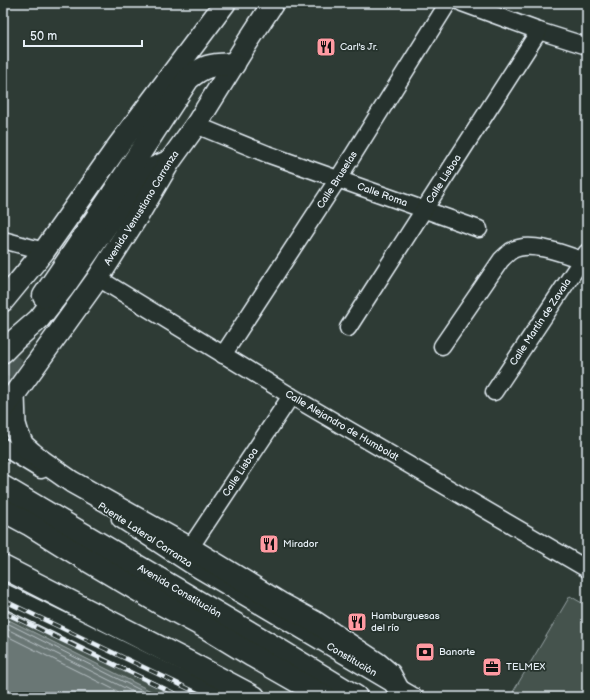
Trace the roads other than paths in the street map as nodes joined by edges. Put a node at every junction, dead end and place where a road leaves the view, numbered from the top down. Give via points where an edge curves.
1 (225, 3) edge
2 (273, 3) edge
3 (448, 3) edge
4 (462, 3) edge
5 (539, 30) junction
6 (587, 46) edge
7 (234, 64) junction
8 (196, 125) junction
9 (170, 161) junction
10 (338, 179) junction
11 (424, 209) junction
12 (479, 229) dead end
13 (3, 240) edge
14 (44, 251) junction
15 (585, 258) edge
16 (98, 278) junction
17 (44, 296) dead end
18 (3, 301) edge
19 (348, 328) dead end
20 (442, 346) dead end
21 (3, 352) edge
22 (223, 355) junction
23 (494, 392) dead end
24 (291, 396) junction
25 (8, 402) edge
26 (3, 447) edge
27 (3, 487) edge
28 (3, 510) edge
29 (190, 548) junction
30 (3, 567) edge
31 (587, 569) edge
32 (3, 595) edge
33 (160, 603) junction
34 (288, 622) joint
35 (406, 692) edge
36 (212, 697) edge
37 (254, 697) edge
38 (300, 697) edge
39 (325, 697) edge
40 (356, 697) edge

1 - 14 main road via 118,146
2 - 7 main road, Avenida Venustiano Carranza
3 - 10 street, Calle Bruselas
4 - 5 street
5 - 6 street
5 - 11 street, Calle Lisboa
7 - 8 main road, Avenida Venustiano Carranza
7 - 17 highway via 205,67 188,79
8 - 9 main road, Avenida Venustiano Carranza
8 - 10 street, Calle Roma
9 - 16 main road, Avenida Venustiano Carranza
9 - 21 main road via 153,168 145,175 117,210 64,287 39,318
10 - 11 street, Calle Roma
10 - 22 street, Calle Bruselas
11 - 12 street, Calle Roma
11 - 19 street, Calle Lisboa
13 - 14 street
14 - 18 main road
15 - 20 street via 524,247 511,251 501,260
15 - 23 street, Calle Martín de Zavala
16 - 22 street, Calle Alejandro de Humboldt
16 - 25 main road, Avenida Venustiano Carranza
22 - 24 street, Calle Alejandro de Humboldt
24 - 29 street, Calle Lisboa
24 - 31 street, Calle Alejandro de Humboldt
25 - 29 main road via 18,434 32,453 72,482
26 - 34 street, Puente Lateral Carranza via 189,564
27 - 40 highway, Avenida Constitución
28 - 33 highway
29 - 35 main road via 315,622 371,659 390,674
30 - 37 highway
32 - 36 highway
33 - 38 highway via 209,639
33 - 39 highway
34 - 35 street, Constitución

